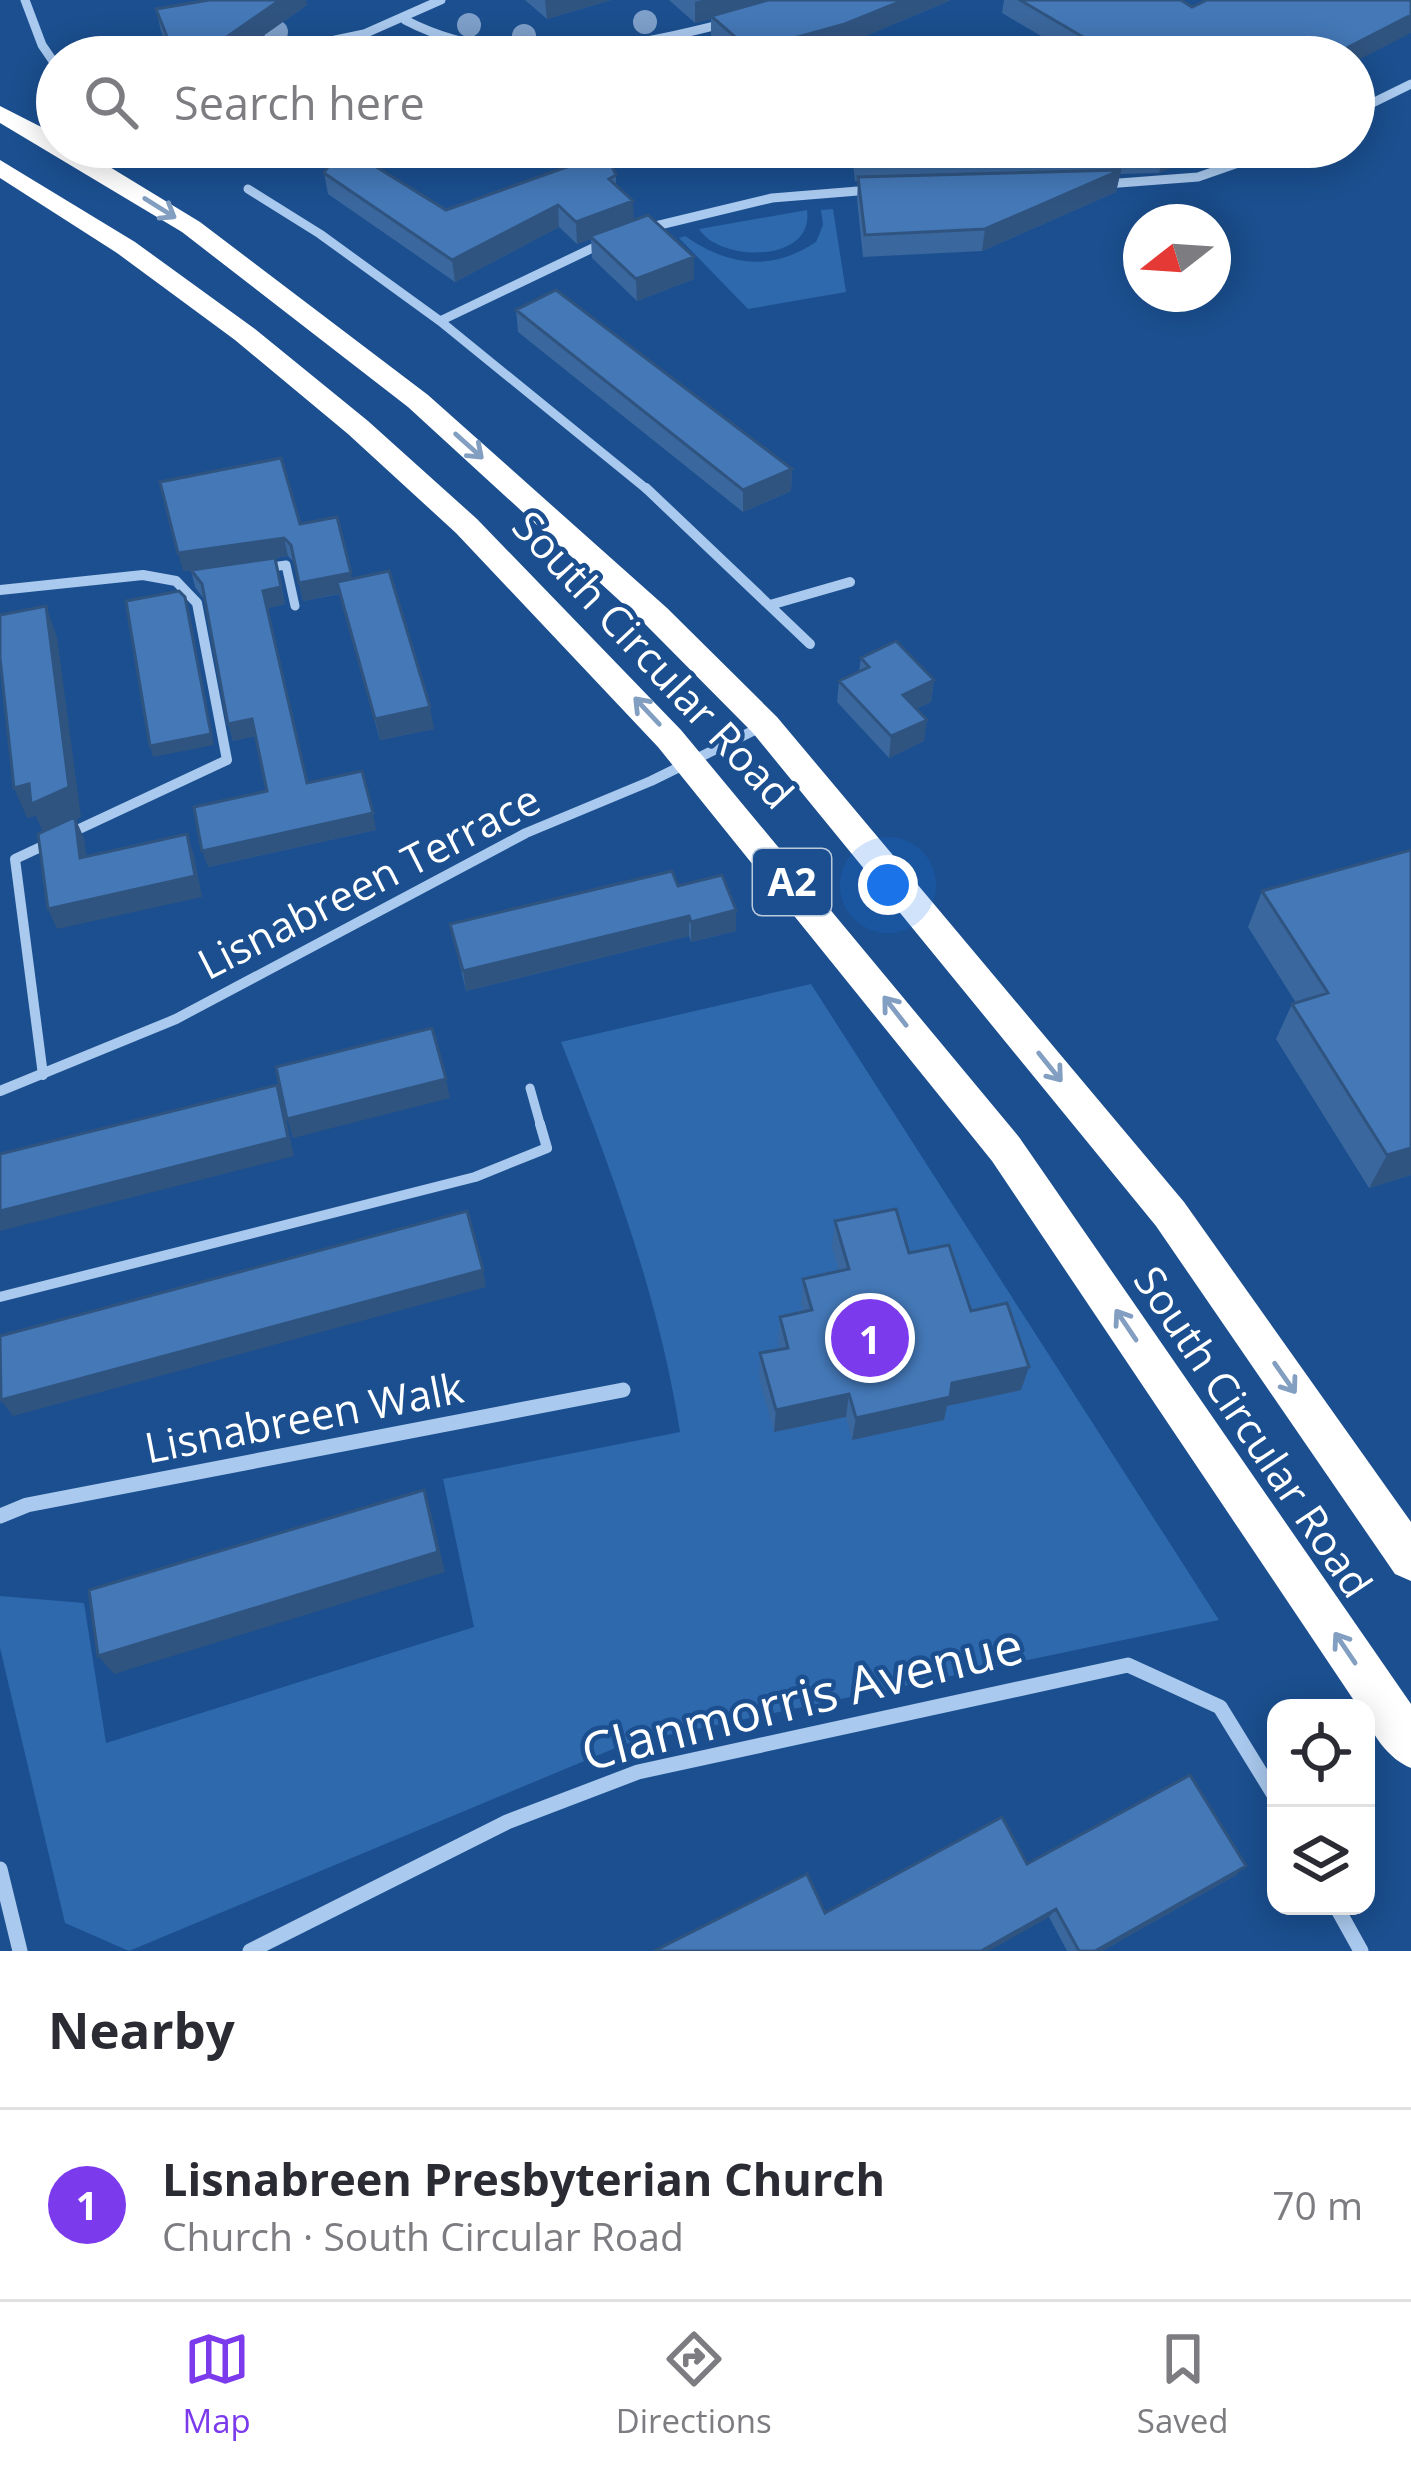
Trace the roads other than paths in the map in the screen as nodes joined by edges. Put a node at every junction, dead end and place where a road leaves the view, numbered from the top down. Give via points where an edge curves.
1 (25, 0) edge
2 (441, 0) edge
3 (405, 20) junction
4 (729, 22) edge
5 (39, 36) edge
6 (354, 36) edge
7 (442, 36) edge
8 (675, 36) edge
9 (1411, 84) edge
10 (1375, 102) edge
11 (0, 113) edge
12 (36, 133) edge
13 (0, 167) edge
14 (95, 168) edge
15 (1242, 168) edge
16 (1085, 185) edge
17 (248, 189) dead end
18 (875, 189) edge
19 (624, 235) edge
20 (606, 241) edge
21 (440, 321) junction
22 (242, 571) edge
23 (198, 578) edge
24 (176, 581) junction
25 (850, 582) dead end
26 (0, 590) edge
27 (295, 605) edge
28 (770, 605) junction
29 (810, 644) dead end
30 (765, 725) junction
31 (693, 760) junction
32 (43, 1075) junction
33 (530, 1088) dead end
34 (0, 1091) edge
35 (0, 1297) edge
36 (622, 1390) dead end
37 (0, 1516) edge
38 (1411, 1559) edge
39 (1411, 1745) edge
40 (1267, 1783) edge
41 (0, 1869) edge
42 (1341, 1915) edge
43 (20, 1951) edge
44 (250, 1951) edge
45 (1361, 1951) edge

1 - 5 street
2 - 3 street
3 - 6 street
3 - 7 street
4 - 8 street
9 - 10 street
11 - 12 highway, South Circular Road / A2
31 -> 13 highway, South Circular Road / A2 via 439,498 249,334
14 -> 30 highway, South Circular Road / A2 via 191,227 418,400
15 - 16 street via 1178,182
17 - 21 street
18 - 19 street via 772,197
20 - 21 street
21 - 28 street via 632,475
22 - 27 lane via 286,565
23 - 24 lane
24 - 26 street via 143,575
24 - 32 street via 197,603 227,760 15,859
25 - 28 street
28 - 29 street
30 - 31 street, Lisnabreen Terrace
30 -> 38 highway, South Circular Road / A2 via 1170,1214
31 - 32 street, Lisnabreen Terrace via 526,833 176,1019
39 -> 31 highway, South Circular Road / A2 via 1023,1172
32 - 34 street, Lisnabreen Terrace
33 - 35 lane via 547,1148 475,1177
36 - 37 street, Lisnabreen Walk
40 - 44 street, Clanmorris Avenue via 1220,1707 1128,1665 638,1772 507,1822
41 - 43 street
42 - 45 street

